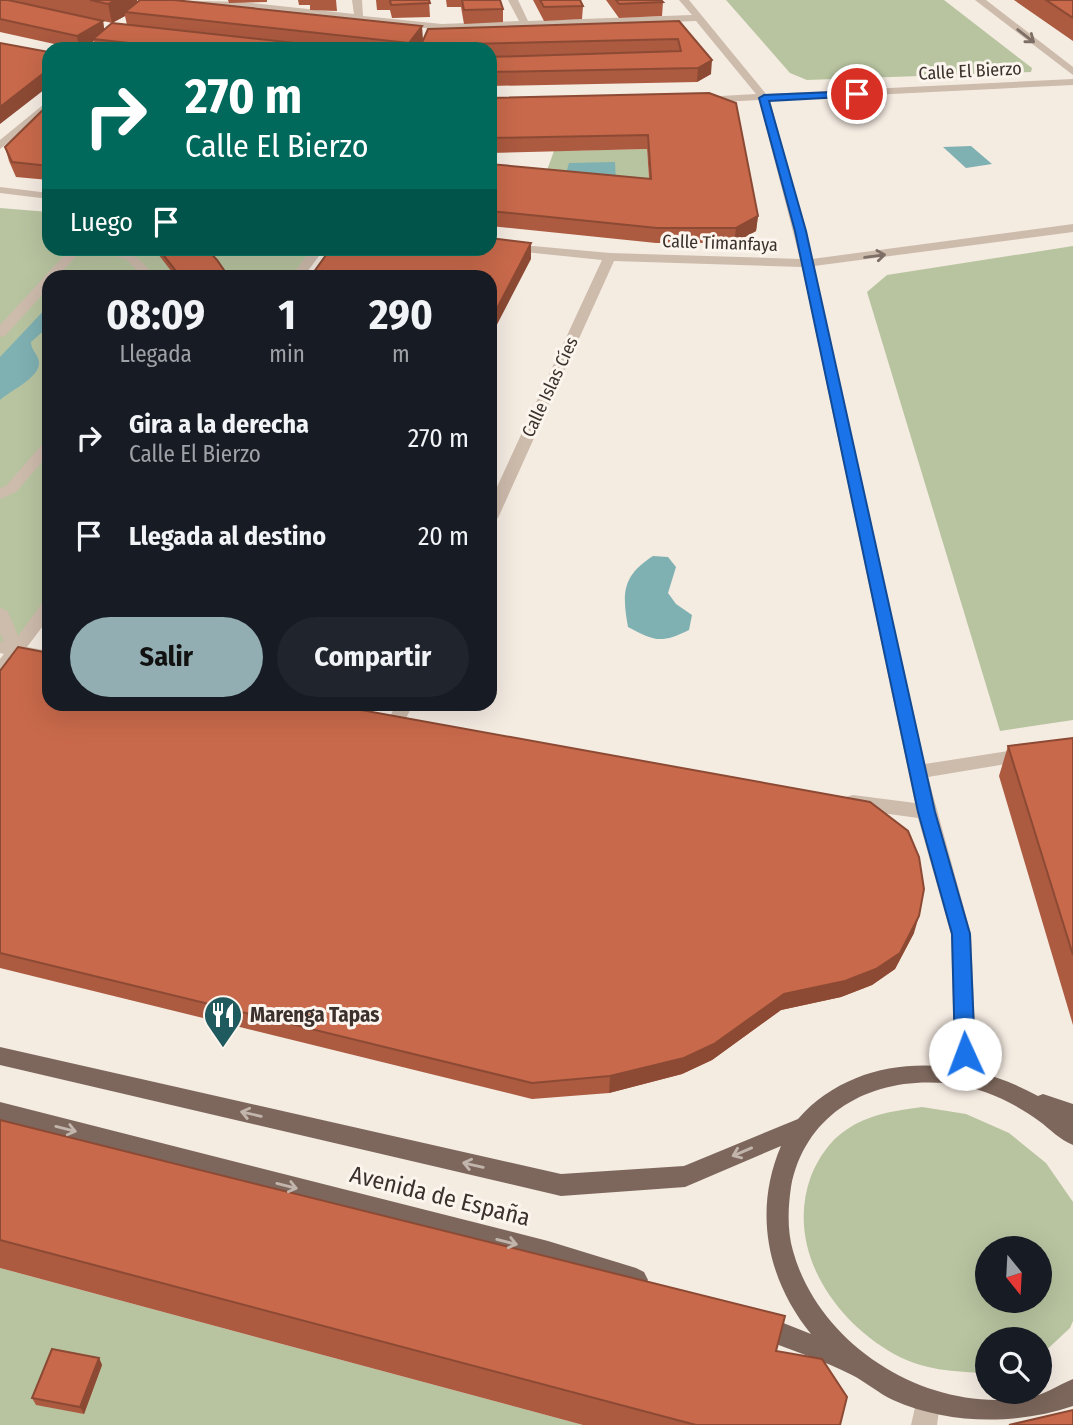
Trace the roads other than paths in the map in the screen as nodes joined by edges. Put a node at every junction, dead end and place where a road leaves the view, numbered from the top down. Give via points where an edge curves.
1 (168, 0) edge
2 (357, 0) edge
3 (513, 0) edge
4 (684, 0) edge
5 (980, 0) edge
6 (215, 3) edge
7 (359, 18) junction
8 (699, 18) junction
9 (525, 24) junction
10 (1073, 72) edge
11 (1073, 82) edge
12 (764, 98) junction
13 (688, 101) edge
14 (42, 109) edge
15 (0, 146) edge
16 (0, 190) edge
17 (42, 195) edge
18 (1073, 228) edge
19 (497, 247) edge
20 (71, 256) edge
21 (127, 256) edge
22 (610, 257) junction
23 (807, 263) junction
24 (57, 270) edge
25 (143, 270) edge
26 (42, 287) edge
27 (0, 333) edge
28 (42, 461) edge
29 (0, 494) edge
30 (497, 503) edge
31 (0, 612) edge
32 (42, 613) edge
33 (8, 649) edge
34 (42, 656) edge
35 (0, 671) edge
36 (401, 711) edge
37 (395, 725) edge
38 (1073, 747) edge
39 (918, 772) junction
40 (842, 800) edge
41 (926, 812) junction
42 (0, 1056) edge
43 (966, 1078) junction
44 (1015, 1094) junction
45 (0, 1112) edge
46 (1073, 1114) edge
47 (805, 1126) junction
48 (1073, 1135) edge
49 (659, 1287) edge
50 (745, 1319) edge
51 (856, 1364) junction
52 (1073, 1392) edge
53 (925, 1414) edge

1 - 6 street
2 - 7 street
3 - 9 street
4 - 8 street
5 -> 10 street
6 - 7 street
7 - 9 street via 442,27
8 - 9 street
8 - 12 street
11 - 12 street, Calle El Bierzo
12 - 13 street, Calle El Bierzo
12 - 23 street
14 - 15 street
16 - 17 street
23 -> 18 street, Calle Timanfaya
19 - 22 street, Calle Timanfaya
20 - 24 street
21 - 25 street
22 - 23 street, Calle Timanfaya
22 - 30 street, Calle Islas Cíes
23 - 39 street
26 - 27 street
28 - 29 street
31 - 33 street
32 - 33 street
33 - 34 street
33 - 35 street
36 - 37 street
38 - 39 street
39 - 41 street
40 - 41 street
41 - 43 street via 961,934
47 -> 42 main road, Avenida de España via 685,1176 561,1185
43 - 44 main road
43 - 47 main road via 919,1074 875,1081 836,1098
44 - 46 main road
44 - 48 main road
45 -> 49 main road, Avenida de España via 548,1252
47 - 51 main road via 783,1167 776,1216 786,1269 814,1320
50 - 51 main road
51 - 53 main road
52 - 53 main road via 1040,1408

